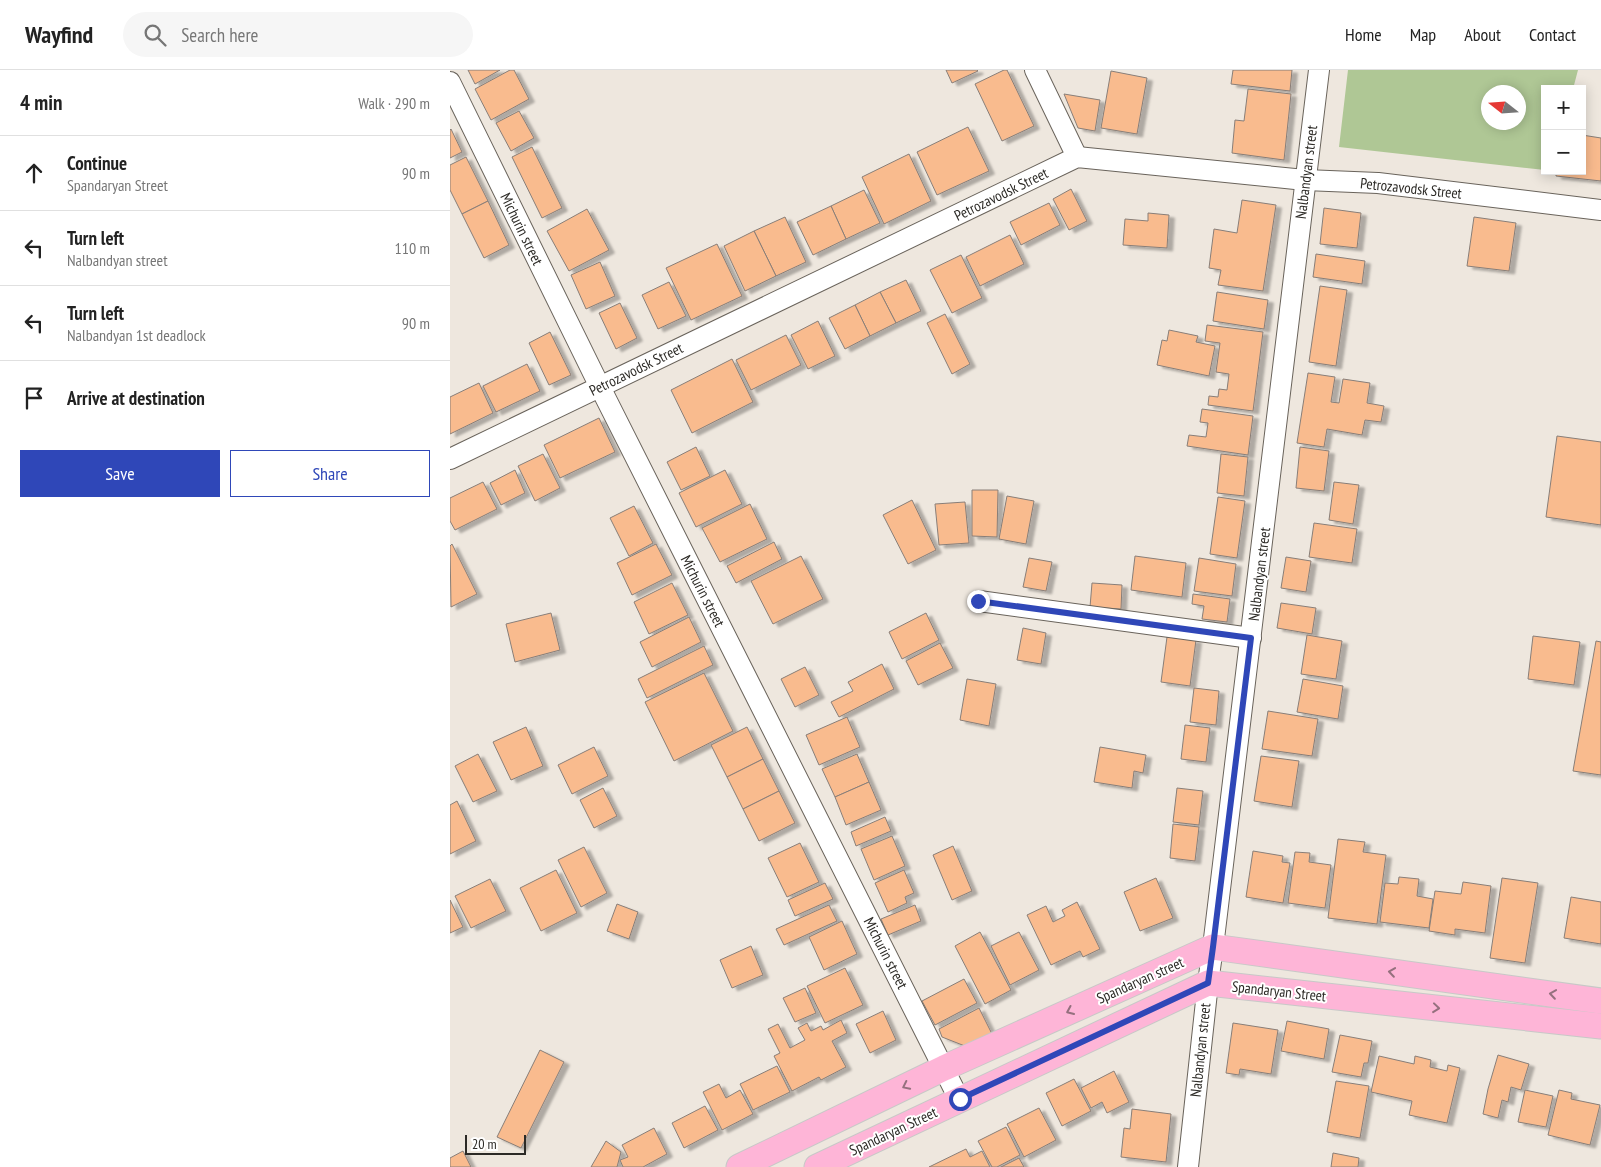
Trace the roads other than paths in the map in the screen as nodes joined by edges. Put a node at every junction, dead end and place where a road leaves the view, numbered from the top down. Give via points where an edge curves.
1 (1035, 70) edge
2 (1319, 70) edge
3 (450, 82) edge
4 (1077, 157) junction
5 (1305, 180) junction
6 (1601, 210) edge
7 (600, 387) junction
8 (450, 459) edge
9 (978, 601) dead end
10 (1251, 638) junction
11 (1213, 947) junction
12 (1208, 983) junction
13 (1601, 1001) edge
14 (1601, 1026) edge
15 (944, 1068) junction
16 (960, 1099) junction
17 (739, 1167) edge
18 (817, 1167) edge
19 (1188, 1167) edge

1 - 4 street
2 - 5 street, Nalbandyan street
3 - 7 street, Michurin street
4 - 5 street, Petrozavodsk Street
4 - 7 street, Petrozavodsk Street
5 - 6 street, Petrozavodsk Street via 1378,183
5 - 10 street, Nalbandyan street
7 - 8 street, Petrozavodsk Street
7 - 15 street, Michurin street
9 - 10 street
10 - 11 street, Nalbandyan street
11 - 12 street, Nalbandyan street
13 -> 11 main road
11 -> 15 main road, Spandaryan street
12 -> 14 main road, Spandaryan Street
12 - 16 main road, Spandaryan Street
12 - 19 street, Nalbandyan street
15 - 16 street, Michurin street
15 -> 17 main road, Spandaryan street
16 - 18 main road, Spandaryan Street

